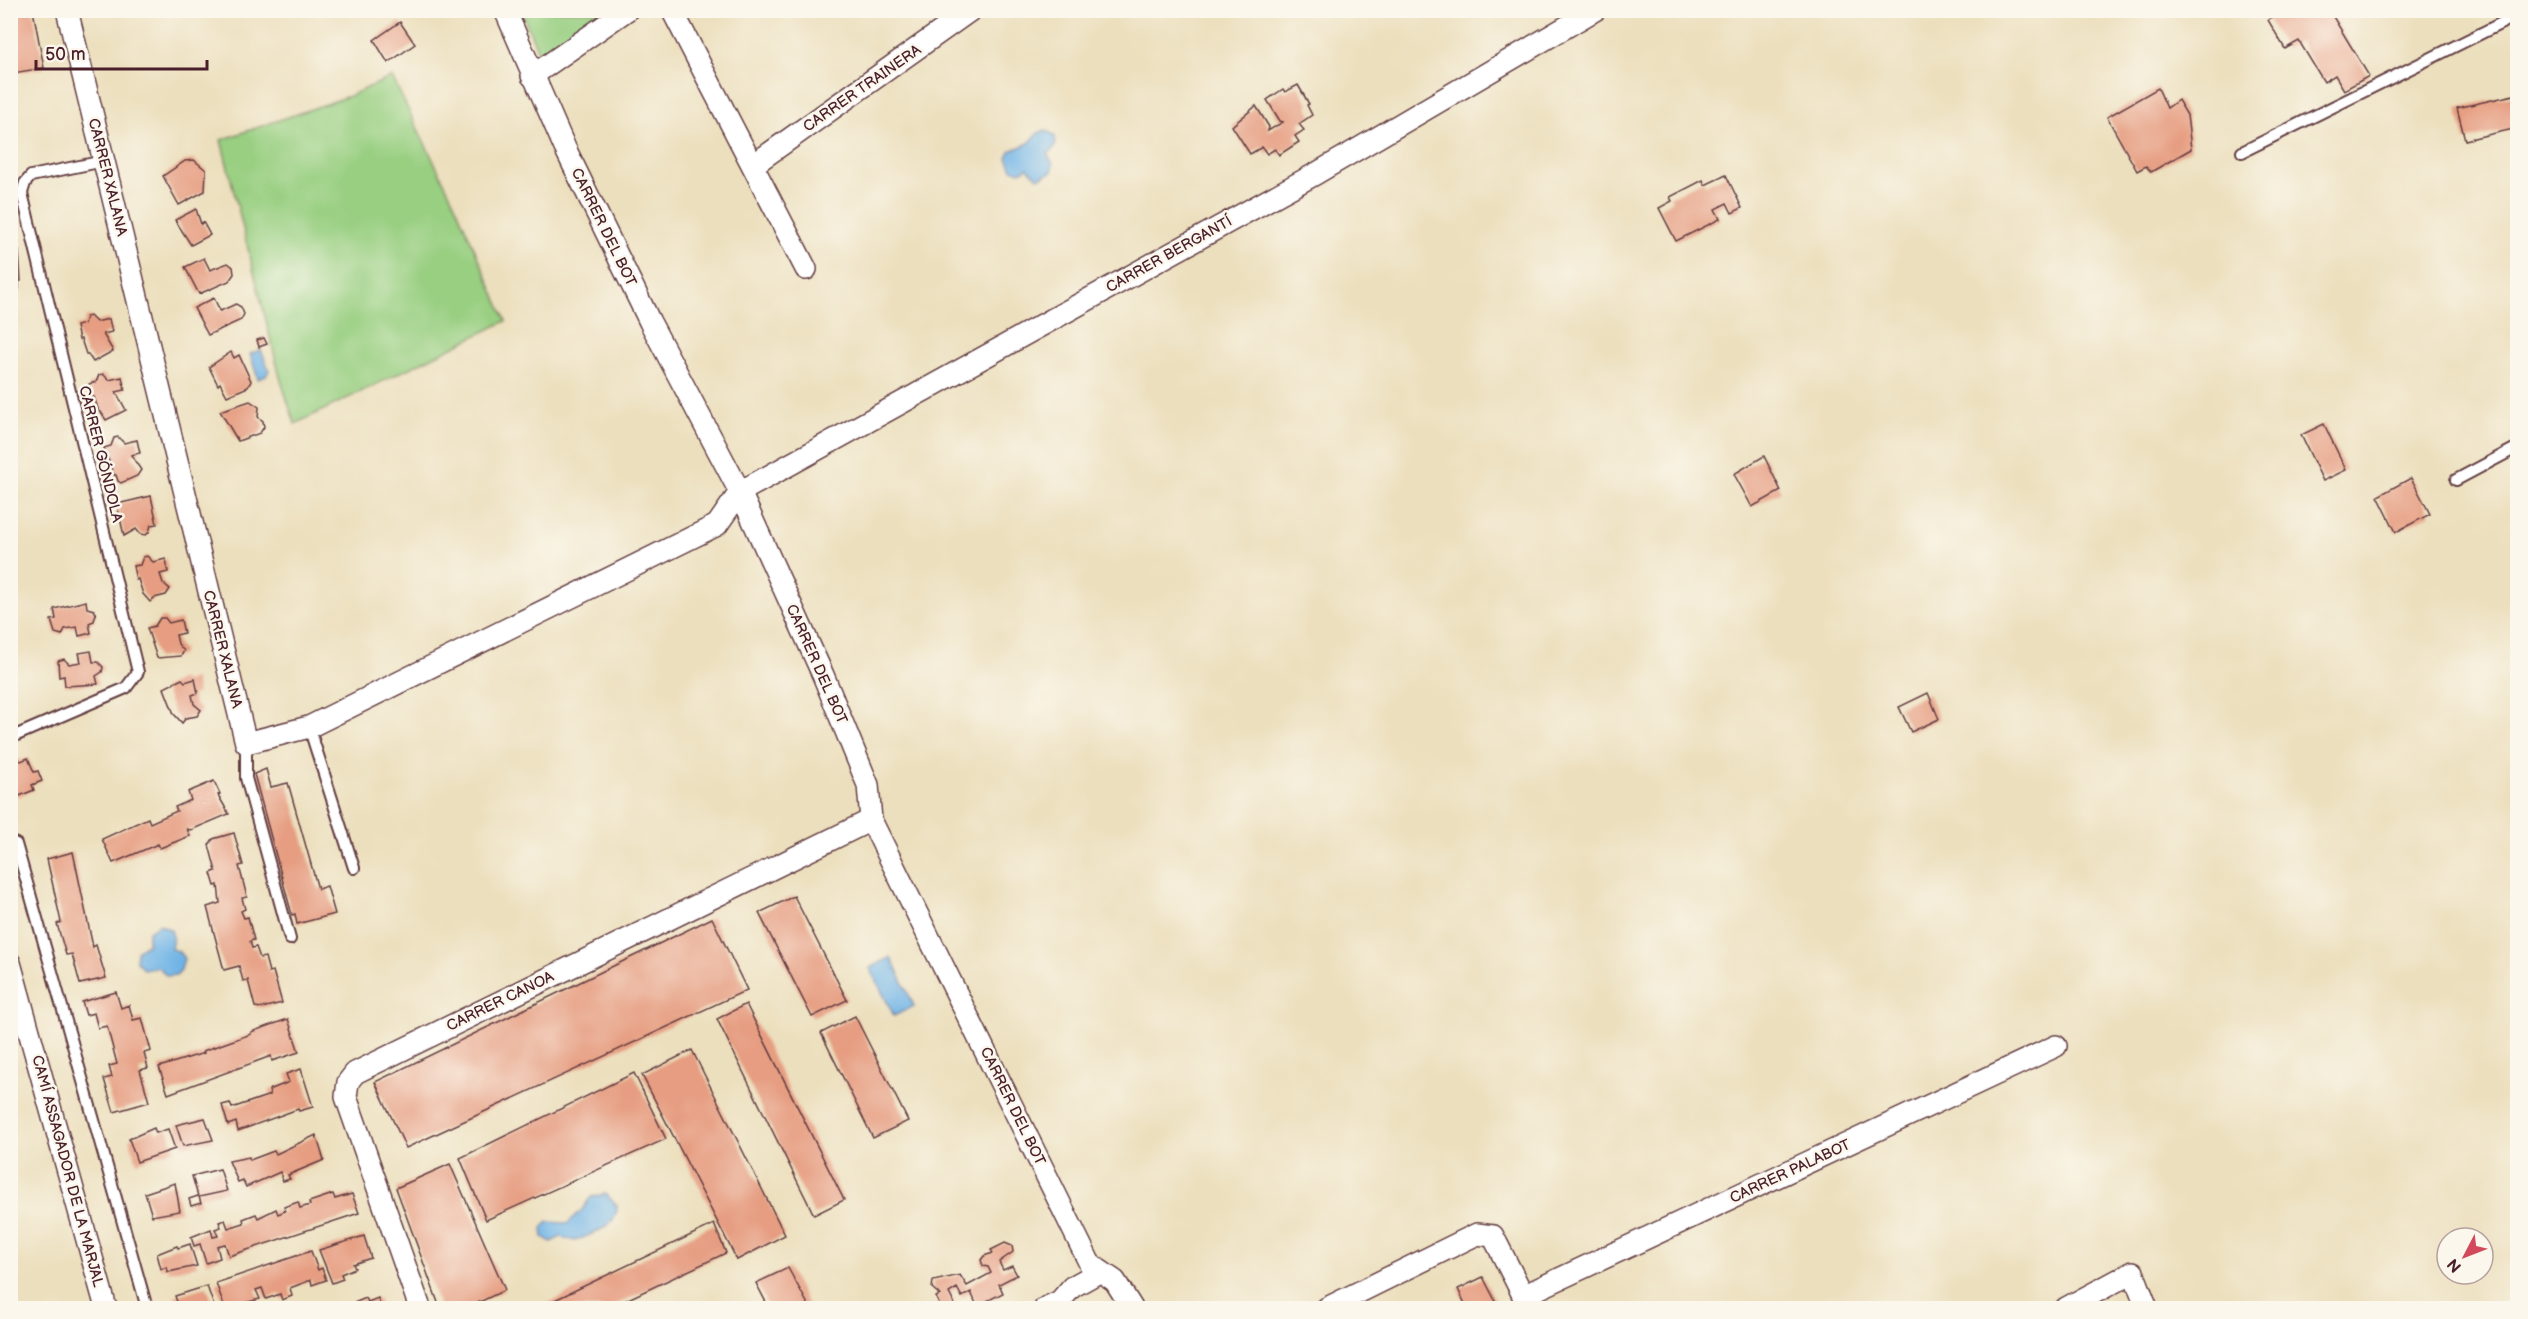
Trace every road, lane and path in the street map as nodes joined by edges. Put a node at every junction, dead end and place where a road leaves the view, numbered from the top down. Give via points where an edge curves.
1 (67, 10) edge
2 (505, 10) edge
3 (627, 10) edge
4 (672, 10) edge
5 (971, 10) edge
6 (1595, 10) edge
7 (2517, 15) edge
8 (532, 76) junction
9 (2242, 152) dead end
10 (104, 161) junction
11 (753, 165) junction
12 (806, 269) dead end
13 (2517, 447) edge
14 (2456, 480) dead end
15 (740, 492) junction
16 (309, 727) junction
17 (10, 738) edge
18 (246, 743) junction
19 (871, 820) junction
20 (10, 842) edge
21 (354, 868) dead end
22 (290, 939) dead end
23 (10, 963) edge
24 (2056, 1046) dead end
25 (1099, 1272) junction
26 (1526, 1302) edge
27 (106, 1308) edge
28 (147, 1308) edge
29 (420, 1308) edge
30 (1045, 1308) edge
31 (1132, 1308) edge
32 (1327, 1308) edge
33 (2066, 1308) edge
34 (2147, 1308) edge

1 - 10 street, CARRER XALANA
2 - 8 street, CARRER DEL BOT
3 - 8 street
4 - 11 street
5 - 11 street, CARRER TRAINERA
6 - 15 street, CARRER BERGANTÍ via 1317,172
7 - 9 lane
8 - 15 street, CARRER DEL BOT via 640,302
10 - 17 lane, CARRER GÓNDOLA via 31,176 22,193 138,672 126,688
10 - 18 street, CARRER XALANA
11 - 12 street
13 - 14 lane
15 - 16 street via 717,525
15 - 19 street, CARRER DEL BOT via 868,785
16 - 18 street
16 - 21 lane
18 - 22 lane via 246,778
19 - 25 street, CARRER DEL BOT via 1090,1264
19 - 29 street, CARRER CANOA via 355,1073 348,1082 346,1097
20 - 28 lane via 15,844
23 - 27 street, CAMÍ ASSAGADOR DE LA MARJAL
24 - 26 street, CARRER PALABOT
25 - 30 street
25 - 31 street, CARRER DEL BOT via 1120,1286
26 - 32 street, CARRER PALABOT via 1493,1236 1478,1234
33 - 34 street via 2133,1272

